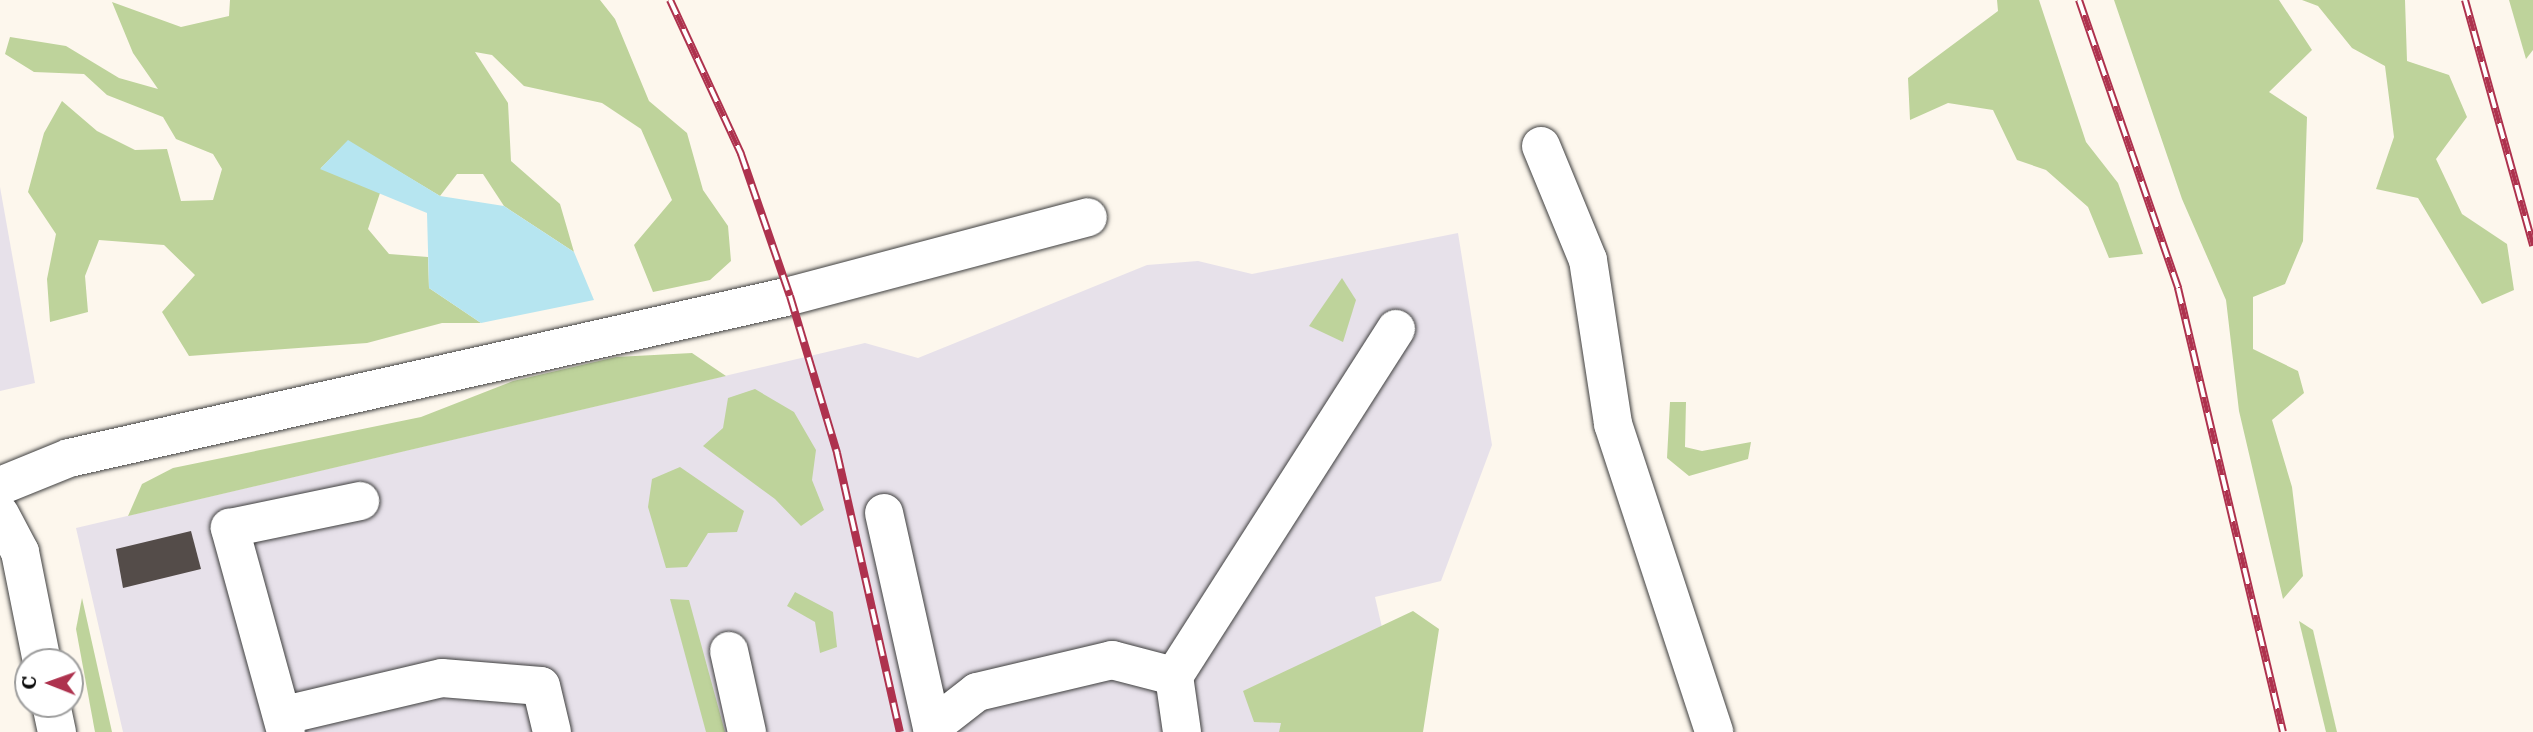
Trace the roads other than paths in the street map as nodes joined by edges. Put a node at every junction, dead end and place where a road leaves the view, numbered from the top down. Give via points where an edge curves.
1 (1541, 146) dead end
2 (1088, 217) dead end
3 (1396, 329) dead end
4 (0, 486) edge
5 (360, 500) dead end
6 (884, 513) dead end
7 (0, 514) edge
8 (39, 648) edge
9 (729, 651) dead end
10 (1174, 676) junction
11 (285, 724) edge
12 (933, 729) edge
13 (552, 732) edge
14 (747, 732) edge
15 (1182, 732) edge
16 (1714, 732) edge

1 - 16 lane via 1588,260 1613,425
2 - 4 lane via 790,296 69,458
3 - 10 lane
5 - 11 lane via 230,528
6 - 12 lane
7 - 8 lane via 20,552
9 - 14 lane
10 - 12 lane via 1112,660 977,692
10 - 15 lane
11 - 13 lane via 442,678 541,686

